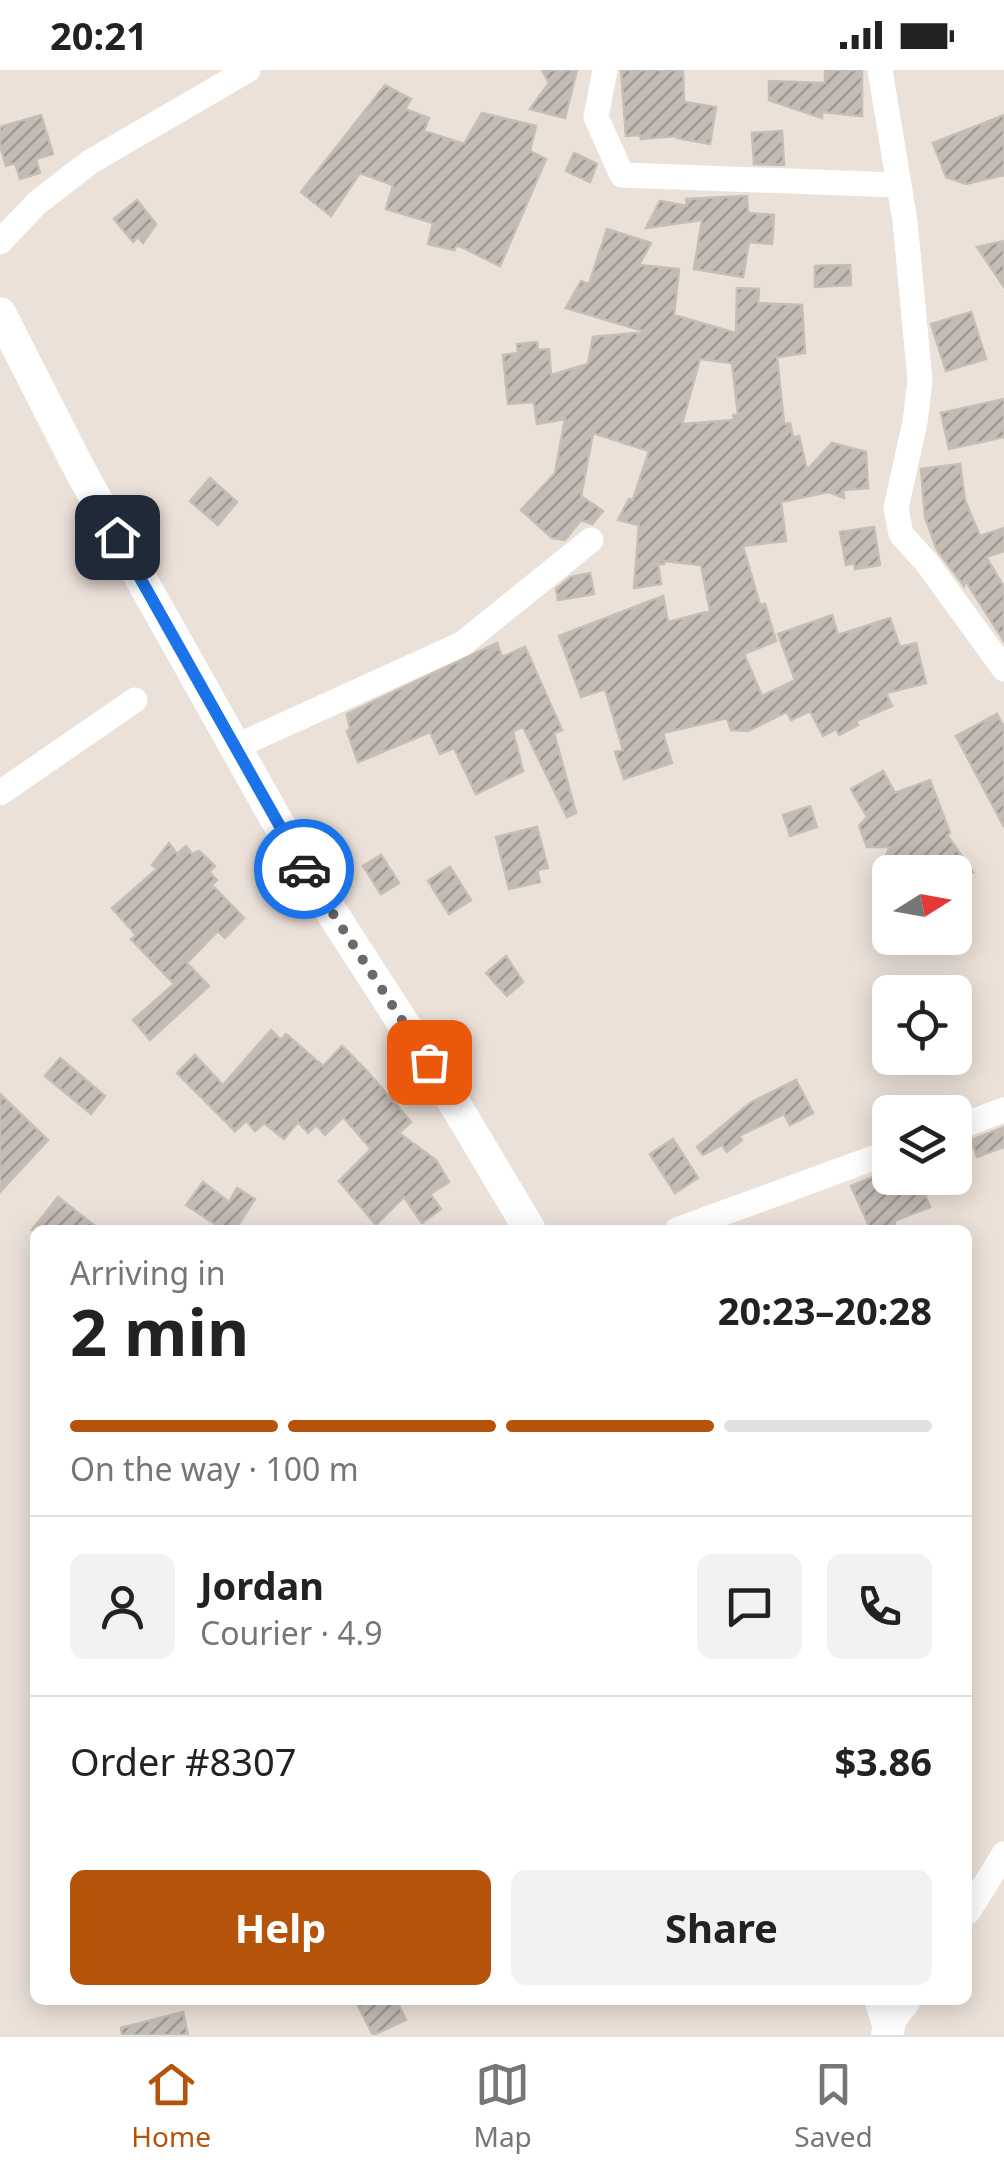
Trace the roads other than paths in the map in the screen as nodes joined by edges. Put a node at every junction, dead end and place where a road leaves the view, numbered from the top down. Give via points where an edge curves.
1 (248, 70) edge
2 (605, 70) edge
3 (880, 70) edge
4 (898, 185) junction
5 (0, 242) edge
6 (0, 312) edge
7 (591, 540) dead end
8 (1004, 668) edge
9 (135, 700) dead end
10 (235, 747) junction
11 (0, 793) edge
12 (1004, 1110) edge
13 (972, 1122) edge
14 (872, 1159) edge
15 (527, 1225) edge
16 (691, 1225) edge
17 (1004, 1854) edge
18 (972, 1906) edge

1 - 5 street via 90,162
2 - 4 street via 596,117 622,176
3 - 4 street
4 - 8 street via 920,380 896,508 901,534
6 - 10 street
7 - 10 street via 462,644
9 - 11 street
10 - 15 street
12 - 13 street
14 - 16 street
17 - 18 street

